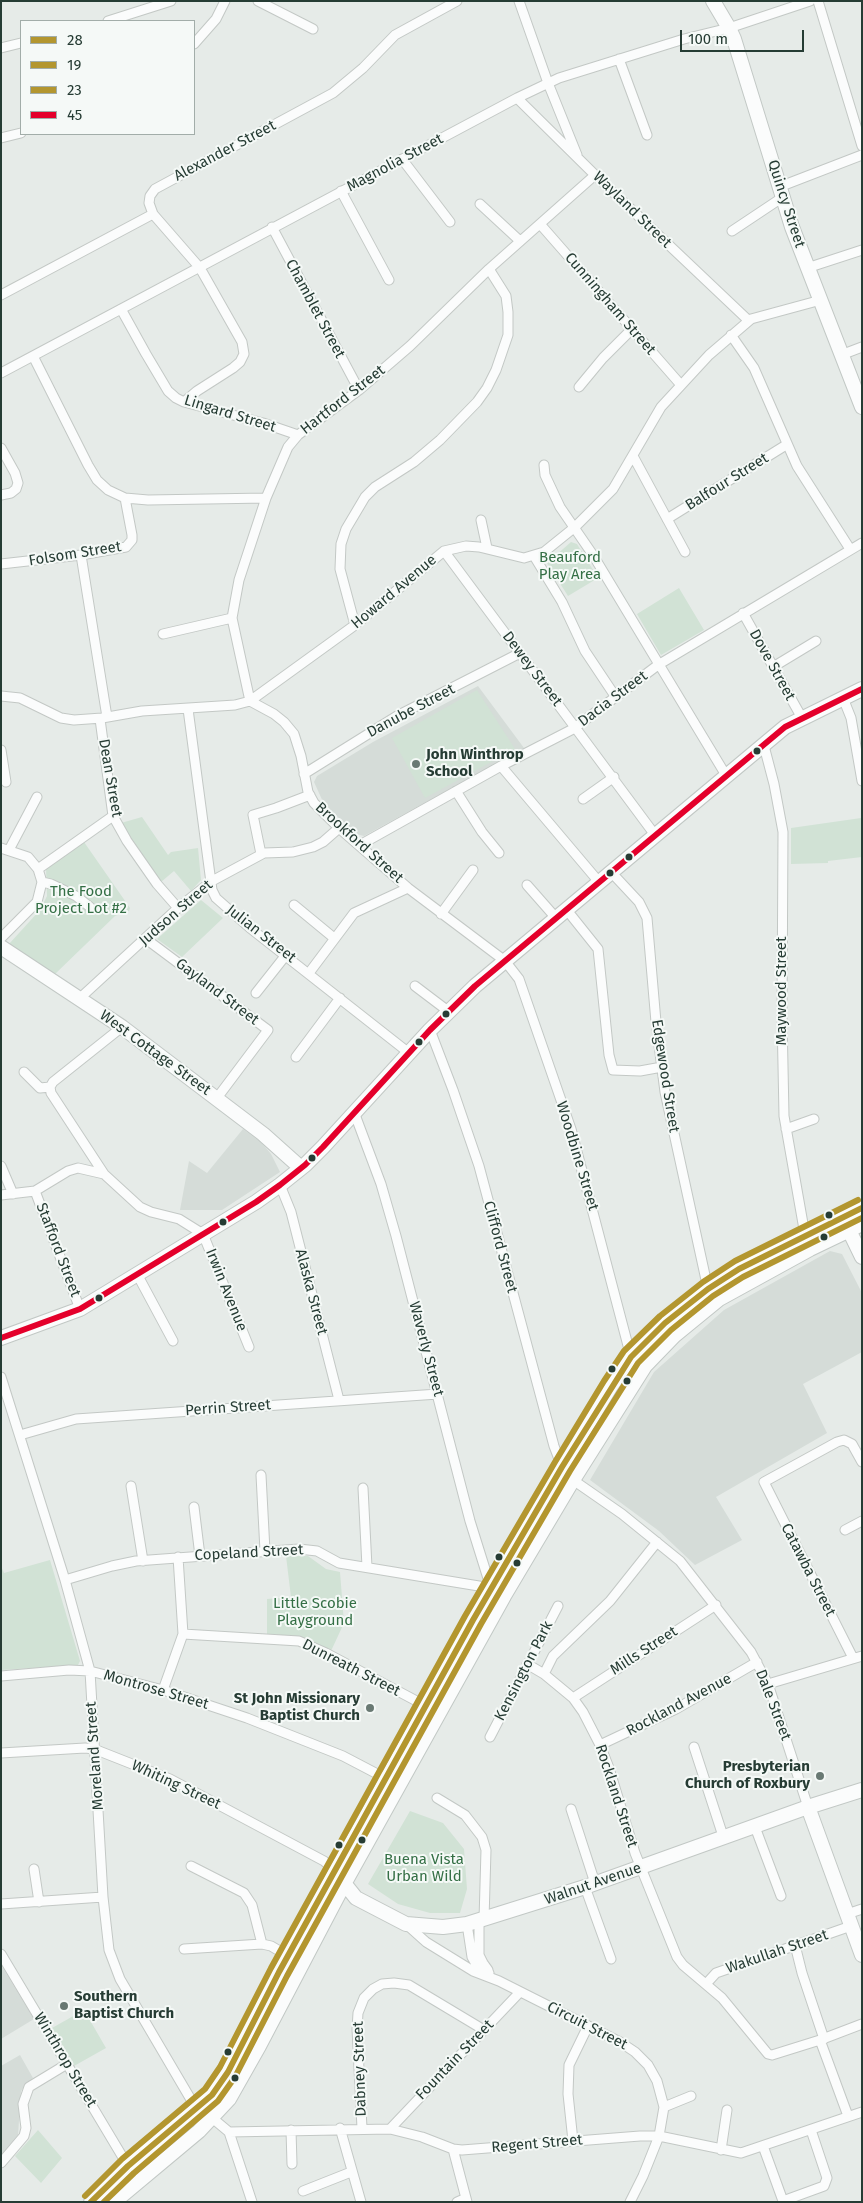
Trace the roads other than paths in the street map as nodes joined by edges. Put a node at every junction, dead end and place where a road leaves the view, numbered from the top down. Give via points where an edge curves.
1 (171, 1) edge
2 (225, 1) edge
3 (258, 1) edge
4 (457, 1) edge
5 (519, 1) edge
6 (713, 1) edge
7 (810, 1) edge
8 (818, 1) edge
9 (111, 20) edge
10 (730, 28) junction
11 (313, 29) dead end
12 (20, 43) edge
13 (195, 43) edge
14 (1, 48) edge
15 (619, 59) junction
16 (548, 83) junction
17 (517, 98) junction
18 (20, 133) edge
19 (647, 135) dead end
20 (1, 138) edge
21 (862, 146) edge
22 (862, 155) edge
23 (578, 158) junction
24 (402, 159) junction
25 (595, 175) junction
26 (341, 191) junction
27 (781, 192) junction
28 (480, 204) dead end
29 (153, 214) junction
30 (450, 222) dead end
31 (540, 224) junction
32 (272, 227) junction
33 (732, 231) dead end
34 (520, 242) junction
35 (862, 250) edge
36 (200, 268) junction
37 (807, 268) junction
38 (489, 269) junction
39 (390, 280) dead end
40 (1, 295) edge
41 (821, 300) junction
42 (121, 309) junction
43 (748, 320) junction
44 (632, 329) junction
45 (731, 334) junction
46 (862, 347) edge
47 (841, 355) junction
48 (33, 356) junction
49 (1, 373) edge
50 (681, 384) junction
51 (579, 387) dead end
52 (359, 390) junction
53 (184, 402) junction
54 (862, 407) edge
55 (298, 435) junction
56 (786, 445) junction
57 (1, 448) edge
58 (633, 456) junction
59 (544, 465) dead end
60 (1, 494) edge
61 (125, 498) junction
62 (266, 498) junction
63 (667, 518) junction
64 (480, 520) dead end
65 (575, 527) junction
66 (862, 543) edge
67 (487, 548) junction
68 (850, 549) junction
69 (444, 551) junction
70 (685, 552) dead end
71 (81, 555) junction
72 (534, 556) junction
73 (1, 564) edge
74 (743, 613) junction
75 (232, 618) junction
76 (355, 625) junction
77 (163, 634) dead end
78 (816, 641) dead end
79 (520, 653) junction
80 (658, 665) junction
81 (774, 667) junction
82 (862, 689) edge
83 (1, 696) edge
84 (615, 696) junction
85 (843, 698) junction
86 (250, 701) junction
87 (188, 709) junction
88 (103, 718) junction
89 (802, 718) junction
90 (575, 727) junction
91 (764, 746) junction
92 (1, 750) edge
93 (501, 766) junction
94 (304, 774) junction
95 (614, 777) junction
96 (727, 777) junction
97 (862, 781) edge
98 (6, 782) dead end
99 (456, 791) junction
100 (310, 795) junction
101 (37, 797) dead end
102 (583, 799) dead end
103 (113, 816) junction
104 (339, 828) junction
105 (656, 835) junction
106 (360, 845) junction
107 (5, 849) edge
108 (499, 853) dead end
109 (261, 854) junction
110 (38, 869) junction
111 (473, 870) dead end
112 (611, 872) junction
113 (212, 881) junction
114 (42, 882) junction
115 (599, 882) junction
116 (527, 885) dead end
117 (408, 888) junction
118 (294, 905) dead end
119 (90, 907) dead end
120 (178, 908) junction
121 (441, 914) junction
122 (561, 914) junction
123 (1, 938) edge
124 (334, 938) junction
125 (146, 939) junction
126 (1, 947) edge
127 (286, 954) junction
128 (506, 960) junction
129 (309, 973) junction
130 (415, 986) dead end
131 (256, 993) dead end
132 (340, 998) junction
133 (80, 999) junction
134 (448, 1011) junction
135 (122, 1027) junction
136 (430, 1030) junction
137 (409, 1053) junction
138 (296, 1057) dead end
139 (662, 1067) junction
140 (24, 1072) dead end
141 (50, 1087) junction
142 (217, 1098) junction
143 (354, 1112) junction
144 (814, 1119) dead end
145 (786, 1129) junction
146 (1, 1166) edge
147 (301, 1168) junction
148 (104, 1174) junction
149 (280, 1185) junction
150 (35, 1191) junction
151 (13, 1194) junction
152 (1, 1195) edge
153 (860, 1212) edge
154 (843, 1217) junction
155 (862, 1224) edge
156 (849, 1230) junction
157 (203, 1234) junction
158 (805, 1235) junction
159 (862, 1257) edge
160 (137, 1274) junction
161 (708, 1289) junction
162 (80, 1309) junction
163 (1, 1338) edge
164 (173, 1340) dead end
165 (249, 1347) dead end
166 (631, 1358) junction
167 (1, 1377) edge
168 (438, 1394) junction
169 (339, 1400) junction
170 (20, 1435) junction
171 (862, 1462) edge
172 (562, 1467) junction
173 (261, 1475) dead end
174 (573, 1480) junction
175 (131, 1486) dead end
176 (362, 1488) dead end
177 (194, 1507) dead end
178 (862, 1521) edge
179 (845, 1530) dead end
180 (657, 1542) junction
181 (265, 1551) junction
182 (200, 1556) junction
183 (178, 1557) junction
184 (143, 1561) junction
185 (367, 1567) junction
186 (65, 1580) junction
187 (491, 1588) junction
188 (504, 1596) junction
189 (716, 1605) junction
190 (558, 1606) dead end
191 (183, 1634) junction
192 (857, 1657) edge
193 (757, 1662) junction
194 (527, 1664) junction
195 (90, 1671) junction
196 (544, 1674) junction
197 (1, 1676) edge
198 (768, 1684) junction
199 (163, 1690) junction
200 (573, 1698) junction
201 (426, 1706) junction
202 (490, 1737) dead end
203 (600, 1746) junction
204 (694, 1747) dead end
205 (94, 1749) junction
206 (1, 1753) edge
207 (387, 1779) junction
208 (862, 1790) edge
209 (438, 1798) dead end
210 (808, 1807) junction
211 (571, 1809) dead end
212 (755, 1827) junction
213 (724, 1839) junction
214 (191, 1866) dead end
215 (641, 1868) junction
216 (34, 1869) dead end
217 (335, 1871) junction
218 (344, 1884) junction
219 (590, 1885) junction
220 (103, 1896) junction
221 (781, 1896) dead end
222 (39, 1902) junction
223 (1, 1904) edge
224 (862, 1909) edge
225 (849, 1920) junction
226 (477, 1922) junction
227 (406, 1924) junction
228 (262, 1944) junction
229 (795, 1945) junction
230 (184, 1950) dead end
231 (1, 1954) edge
232 (862, 1955) edge
233 (288, 1956) junction
234 (611, 1959) dead end
235 (499, 1981) junction
236 (706, 1984) junction
237 (520, 1992) junction
238 (862, 2024) edge
239 (588, 2026) junction
240 (484, 2030) junction
241 (822, 2039) junction
242 (67, 2064) junction
243 (691, 2096) dead end
244 (199, 2107) junction
245 (664, 2107) junction
246 (728, 2110) dead end
247 (862, 2112) edge
248 (848, 2116) junction
249 (212, 2118) junction
250 (340, 2128) junction
251 (362, 2128) junction
252 (390, 2129) junction
253 (291, 2130) junction
254 (811, 2130) junction
255 (230, 2132) junction
256 (659, 2136) junction
257 (573, 2141) junction
258 (763, 2146) junction
259 (453, 2149) junction
260 (721, 2150) junction
261 (1, 2163) edge
262 (292, 2164) dead end
263 (128, 2166) junction
264 (351, 2172) junction
265 (304, 2191) dead end
266 (467, 2200) edge
267 (91, 2202) edge
268 (114, 2202) edge
269 (252, 2202) edge
270 (361, 2202) edge
271 (456, 2202) edge
272 (630, 2202) edge

1 - 9 street
2 - 13 street via 216,19
3 - 11 street
4 - 29 street, Alexander Street via 395,35 333,93 155,189 149,203
5 - 16 street
6 - 10 main road, Quincy Street
7 - 10 street, Magnolia Street
8 - 21 street
10 - 15 street, Magnolia Street
10 - 27 main road, Quincy Street
12 - 14 street
15 - 16 street, Magnolia Street
15 - 19 street
16 - 17 street, Magnolia Street
16 - 23 street
17 - 23 street, Wayland Street
17 - 24 street, Magnolia Street
18 - 20 street
22 - 27 street
23 - 25 street, Wayland Street
24 - 26 street, Magnolia Street
24 - 30 street
25 - 31 street, Hartford Street
25 - 43 street, Wayland Street
26 - 32 street, Magnolia Street
26 - 39 street
27 - 33 street
27 - 37 main road, Quincy Street
28 - 34 street
29 - 36 street
29 - 40 street
31 - 34 street, Hartford Street
31 - 44 street, Cunningham Street
32 - 36 street, Magnolia Street
32 - 52 street, Chamblet Street
34 - 38 street, Hartford Street
35 - 37 street
36 - 42 street, Magnolia Street
36 - 53 street via 242,342 244,354 233,368
37 - 41 main road, Quincy Street
38 - 52 street, Hartford Street via 410,346
38 - 76 street via 506,296 508,335 487,388 478,402 440,440 414,462 375,487 365,497 346,529 341,544 340,569
41 - 43 street
41 - 47 main road, Quincy Street
42 - 48 street, Magnolia Street
42 - 53 street, Lingard Street via 168,391
43 - 45 street
44 - 50 street, Cunningham Street
44 - 51 street
45 - 50 street
45 - 56 street via 754,368
46 - 47 street
47 - 54 main road, Quincy Street
48 - 49 street, Magnolia Street
48 - 61 street via 97,480
50 - 58 street via 661,407
52 - 55 street, Hartford Street
53 - 55 street, Lingard Street
55 - 62 street, Hartford Street via 283,456
56 - 63 street, Balfour Street
56 - 68 street
57 - 60 street via 18,483 11,493
58 - 63 street
58 - 65 street via 613,489
59 - 65 street via 552,492
61 - 62 street
61 - 71 street, Folsom Street via 132,535 130,544
62 - 75 street, Hartford Street via 239,580
63 - 70 street
64 - 67 street
65 - 72 street via 544,552
65 - 80 street
66 - 68 street, Dacia Street
67 - 69 street, Howard Avenue via 466,546
67 - 72 street, Howard Avenue via 516,557
68 - 74 street, Dacia Street
69 - 76 street, Howard Avenue
69 - 79 street, Dewey Street
71 - 73 street, Folsom Street
71 - 88 street, Dean Street
72 - 84 street via 562,602 585,651
74 - 80 street, Dacia Street
74 - 81 street, Dove Street
75 - 77 street
75 - 86 street, Hartford Street
76 - 86 street, Howard Avenue
78 - 81 street
79 - 90 street, Dewey Street
79 - 94 street, Danube Street via 397,716
80 - 84 street, Dacia Street
80 - 96 street
81 - 89 street, Dove Street
82 - 85 main road
83 - 88 street, Howard Avenue via 27,700 61,718
84 - 90 street, Dacia Street
85 - 89 main road
85 - 97 street via 851,718
86 - 87 street, Howard Avenue
86 - 94 street, Brookford Street via 274,714 294,734
87 - 88 street, Howard Avenue via 142,711
87 - 113 street, Julian Street
88 - 103 street, Dean Street
89 - 91 main road via 785,727
90 - 93 street, Dacia Street
90 - 95 street, Dewey Street
91 - 96 main road
91 - 145 street, Maywood Street via 783,832 782,1016
92 - 98 street
93 - 99 street, Dacia Street
93 - 115 street
94 - 100 street, Brookford Street
95 - 102 street
95 - 105 street, Dewey Street
96 - 105 main road
99 - 106 street, Dacia Street
99 - 108 street
100 - 104 street, Brookford Street via 318,808
100 - 109 street via 253,815
101 - 107 street
103 - 110 street
103 - 120 street, Dean Street via 157,884
104 - 106 street, Brookford Street
104 - 109 street, Judson Street via 304,851
105 - 112 main road
106 - 117 street, Brookford Street
107 - 110 street via 28,857
109 - 113 street, Judson Street
110 - 114 street
111 - 121 street
112 - 115 main road
112 - 139 street, Edgewood Street via 639,902 648,918
113 - 120 street, Judson Street
113 - 127 street, Julian Street via 216,898 226,908
114 - 119 street via 76,896
114 - 123 street via 37,902
115 - 122 main road
116 - 122 street
117 - 121 street, Brookford Street
117 - 124 street via 354,913
118 - 124 street
120 - 125 street, Judson Street
121 - 128 street, Brookford Street
122 - 128 main road
122 - 139 street via 598,949 613,1070 640,1071
124 - 129 street
125 - 133 street, Judson Street
125 - 142 street, Gayland Street via 268,1030
126 - 133 main road, West Cottage Street
127 - 129 street, Julian Street
127 - 131 street
128 - 134 main road
128 - 166 street, Woodbine Street via 519,979 571,1129
129 - 132 street, Julian Street
130 - 134 street
132 - 137 street, Julian Street
132 - 138 street
133 - 135 main road, West Cottage Street
134 - 136 main road
135 - 141 street
135 - 142 main road, West Cottage Street
136 - 137 main road
136 - 172 street, Clifford Street via 479,1166
137 - 143 main road
139 - 161 street, Edgewood Street
140 - 141 street via 40,1088
141 - 148 street
142 - 147 main road, West Cottage Street
143 - 147 main road
143 - 168 street, Waverly Street via 381,1184
144 - 145 street
145 - 158 street, Maywood Street
146 - 151 street
147 - 149 main road
148 - 150 street via 78,1168
148 - 157 street via 140,1206 179,1219
149 - 157 main road
149 - 169 street, Alaska Street via 291,1212
150 - 151 street
150 - 162 street, Stafford Street
151 - 152 street
153 - 154 main road
154 - 156 main road
154 - 158 main road
155 - 156 main road
156 - 159 main road
156 - 174 main road via 742,1286 675,1335 645,1366
157 - 160 main road
157 - 165 street, Irwin Avenue
158 - 161 main road
160 - 162 main road
160 - 164 street
161 - 166 main road via 660,1328
162 - 163 main road
166 - 172 main road
167 - 170 street, Moreland Street
168 - 169 street, Perrin Street
168 - 187 street, Waverly Street via 470,1521
169 - 170 street, Perrin Street via 76,1419
170 - 186 street, Moreland Street
171 - 192 street, Catawba Street via 852,1444 844,1440 764,1482
172 - 174 street, Dale Street
172 - 187 main road
173 - 181 street
174 - 180 street, Dale Street
174 - 188 main road
175 - 184 street
176 - 185 street
177 - 182 street
178 - 179 street
180 - 189 street, Dale Street via 680,1560
180 - 196 street via 610,1601 553,1656
181 - 182 street, Copeland Street
181 - 185 street, Copeland Street via 317,1551 339,1563
182 - 183 street, Copeland Street
183 - 184 street, Copeland Street
183 - 191 street
184 - 186 street, Copeland Street
185 - 187 street, Copeland Street
186 - 195 street, Moreland Street
187 - 188 street
187 - 201 main road
188 - 218 main road
189 - 193 street, Dale Street
189 - 200 street, Mills Street
190 - 194 street, Kensington Park
191 - 199 street
191 - 201 street, Dunreath Street via 298,1641
192 - 198 street
193 - 198 street, Dale Street
193 - 203 street, Rockland Avenue via 676,1709
194 - 196 street, Rockland Street
194 - 202 street, Kensington Park
195 - 197 street, Montrose Street
195 - 199 street, Montrose Street
195 - 205 street, Moreland Street
196 - 200 street, Rockland Street
198 - 210 street, Dale Street
199 - 207 street, Montrose Street via 247,1718 342,1756
200 - 203 street, Rockland Street
201 - 207 main road
203 - 215 street, Rockland Street
204 - 213 street
205 - 206 street, Whiting Street
205 - 217 street, Whiting Street via 170,1779 324,1861
205 - 220 street, Moreland Street
207 - 217 main road
208 - 210 main road, Walnut Avenue
209 - 226 street, Circuit Street via 465,1816 482,1837 486,1850
210 - 212 main road, Walnut Avenue
210 - 225 main road, Dale Street
211 - 219 street
212 - 213 main road, Walnut Avenue
212 - 221 street
213 - 215 main road, Walnut Avenue
214 - 228 street via 244,1893 252,1905
215 - 219 main road, Walnut Avenue
215 - 236 street, Rockland Street via 677,1957
216 - 222 street
217 - 218 main road, Walnut Avenue
217 - 233 main road
218 - 227 main road, Walnut Avenue via 356,1898
218 - 249 main road via 239,2083
219 - 226 main road, Walnut Avenue
219 - 234 street
220 - 222 street
220 - 244 street, Moreland Street via 109,1950 120,1978 190,2098
222 - 223 street
224 - 225 street, Wakullah Street
225 - 229 street, Wakullah Street
225 - 232 main road, Dale Street
226 - 227 main road, Walnut Avenue via 443,1926
226 - 235 street, Circuit Street via 482,1964
227 - 235 street, Circuit Street via 426,1942 473,1971
228 - 230 street
228 - 233 street
229 - 236 street, Wakullah Street via 716,1973
229 - 241 street
231 - 242 street, Winthrop Street
233 - 244 main road via 228,2072
235 - 237 street, Circuit Street
236 - 241 street, Rockland Street via 722,1998 768,2054
237 - 239 street, Circuit Street
237 - 240 street, Fountain Street
238 - 241 street, Rockland Street
239 - 245 street, Circuit Street via 636,2052 657,2081
239 - 257 street via 569,2065 568,2094
240 - 251 street, Dabney Street via 409,1985 388,1984 372,1989 358,2013
240 - 252 street, Fountain Street
241 - 248 street
242 - 261 street via 29,2087 23,2104 24,2136
242 - 263 street, Winthrop Street
243 - 245 street
244 - 249 street, Moreland Street
244 - 263 main road
245 - 256 street, Circuit Street
246 - 260 street
247 - 248 street, Regent Street
248 - 254 street, Regent Street
249 - 255 street
249 - 268 main road
250 - 251 street, Regent Street
250 - 253 street, Regent Street
250 - 264 street
251 - 252 street, Regent Street
252 - 259 street, Regent Street via 422,2136
253 - 255 street, Regent Street
253 - 262 street
254 - 258 street, Regent Street
254 - 258 street via 827,2178 824,2186 783,2201
255 - 269 street
256 - 257 street, Regent Street
256 - 260 street, Regent Street
256 - 272 street, Circuit Street
257 - 259 street, Regent Street
258 - 260 street, Regent Street via 741,2153
259 - 266 street
263 - 267 main road
264 - 265 street
264 - 270 street
266 - 271 street

